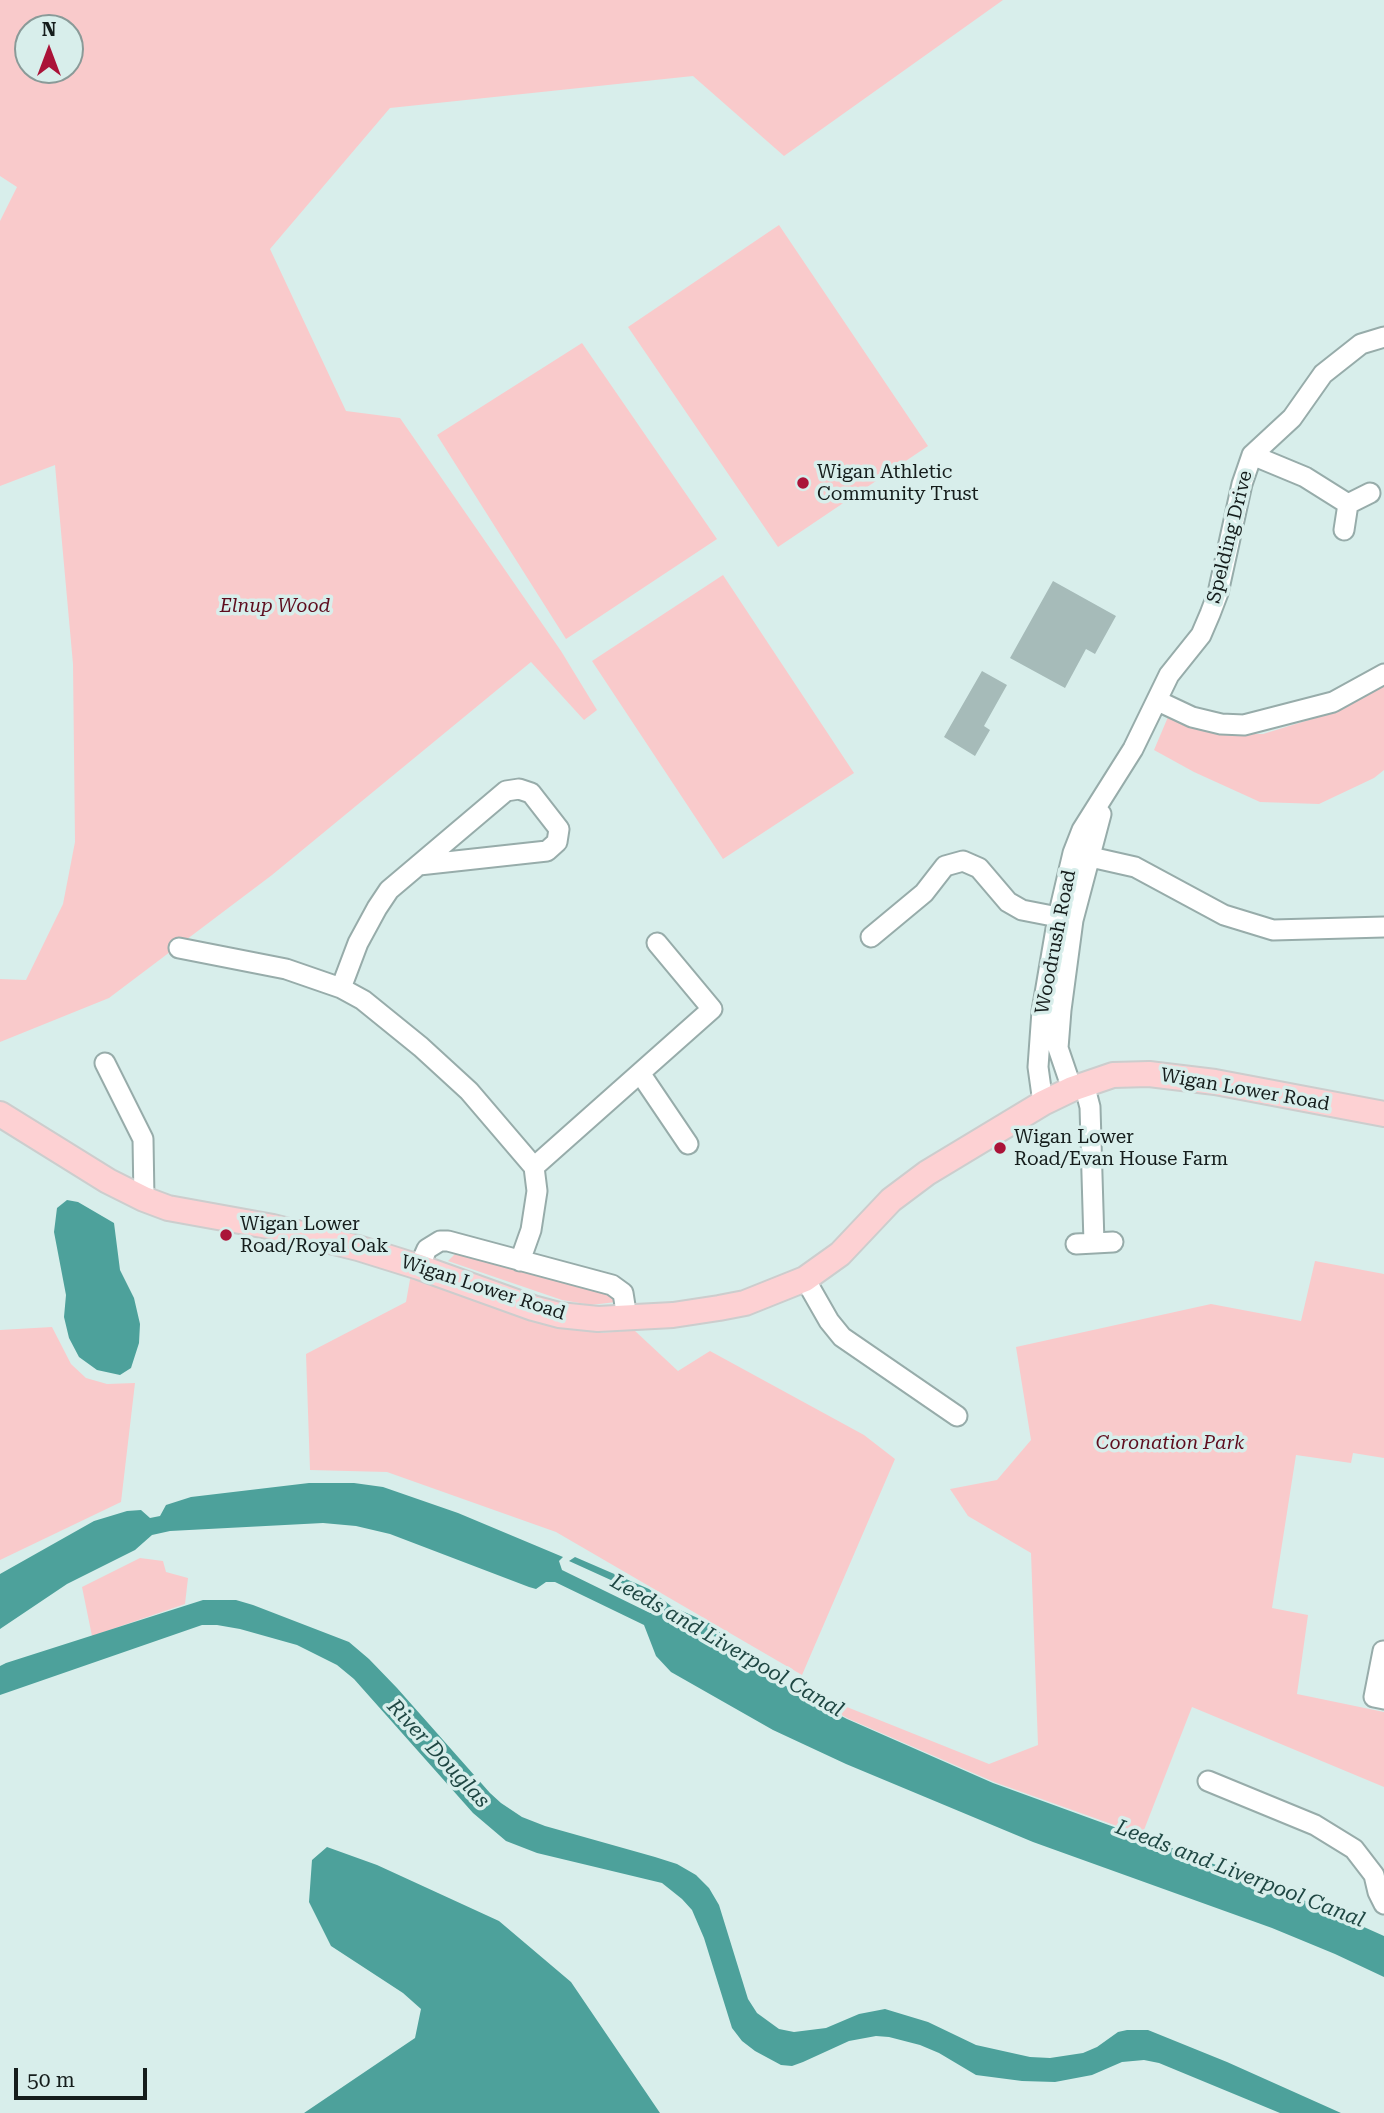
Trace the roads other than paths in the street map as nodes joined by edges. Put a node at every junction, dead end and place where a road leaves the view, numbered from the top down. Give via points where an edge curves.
1 (1384, 337) edge
2 (1252, 455) junction
3 (1370, 493) dead end
4 (1348, 504) junction
5 (1344, 530) dead end
6 (1384, 674) edge
7 (1158, 701) junction
8 (1081, 854) junction
9 (419, 866) junction
10 (1065, 918) junction
11 (1384, 926) edge
12 (871, 937) dead end
13 (657, 943) dead end
14 (179, 948) dead end
15 (341, 988) junction
16 (105, 1063) dead end
17 (640, 1073) junction
18 (1078, 1086) junction
19 (1044, 1103) junction
20 (0, 1114) edge
21 (1384, 1115) edge
22 (688, 1144) dead end
23 (534, 1167) junction
24 (144, 1199) junction
25 (1094, 1243) dead end
26 (520, 1261) junction
27 (419, 1267) junction
28 (805, 1279) junction
29 (628, 1318) junction
30 (952, 1405) dead end
31 (1383, 1651) edge
32 (1384, 1699) edge
33 (1208, 1781) dead end
34 (1384, 1904) edge

1 - 2 street, Spelding Drive via 1361,344 1323,374 1293,418
2 - 4 street via 1305,477
2 - 7 street, Spelding Drive via 1210,614 1201,635 1169,675
3 - 4 street
4 - 5 street
6 - 7 street via 1333,702 1244,725 1192,717
7 - 8 street, Woodrush Road via 1082,830
8 - 10 street, Woodrush Road
8 - 11 street via 1135,867 1224,915 1273,930
9 - 9 street via 512,789 531,793 559,829 557,842 547,851
9 - 15 street via 389,890 377,908
10 - 12 street via 1022,910 1008,902 979,868 963,861 946,866 923,893 883,917
10 - 18 street, Woodrush Road via 1058,1048 1064,1069
10 - 19 street, Woodrush Road via 1042,1011 1038,1067
13 - 17 street via 712,1009
14 - 15 street via 286,969
15 - 23 street via 402,1031 470,1091
16 - 24 street via 143,1139
17 - 22 street
17 - 23 street
18 - 19 main road, Wigan Lower Road
18 - 21 main road, Wigan Lower Road via 1113,1075 1149,1074 1216,1082
18 - 25 street, Woodrush Road via 1090,1107
19 - 28 main road, Wigan Lower Road via 909,1185 840,1254
20 - 24 main road, Wigan Lower Road
23 - 26 street via 537,1191
24 - 27 main road, Wigan Lower Road via 168,1208 300,1233
26 - 27 street via 440,1241 427,1249
26 - 29 street via 618,1288
27 - 29 main road, Wigan Lower Road via 559,1315
28 - 29 main road, Wigan Lower Road via 745,1303
28 - 30 street via 842,1337
31 - 32 street via 1374,1697
33 - 34 street via 1315,1825 1354,1849 1374,1875

